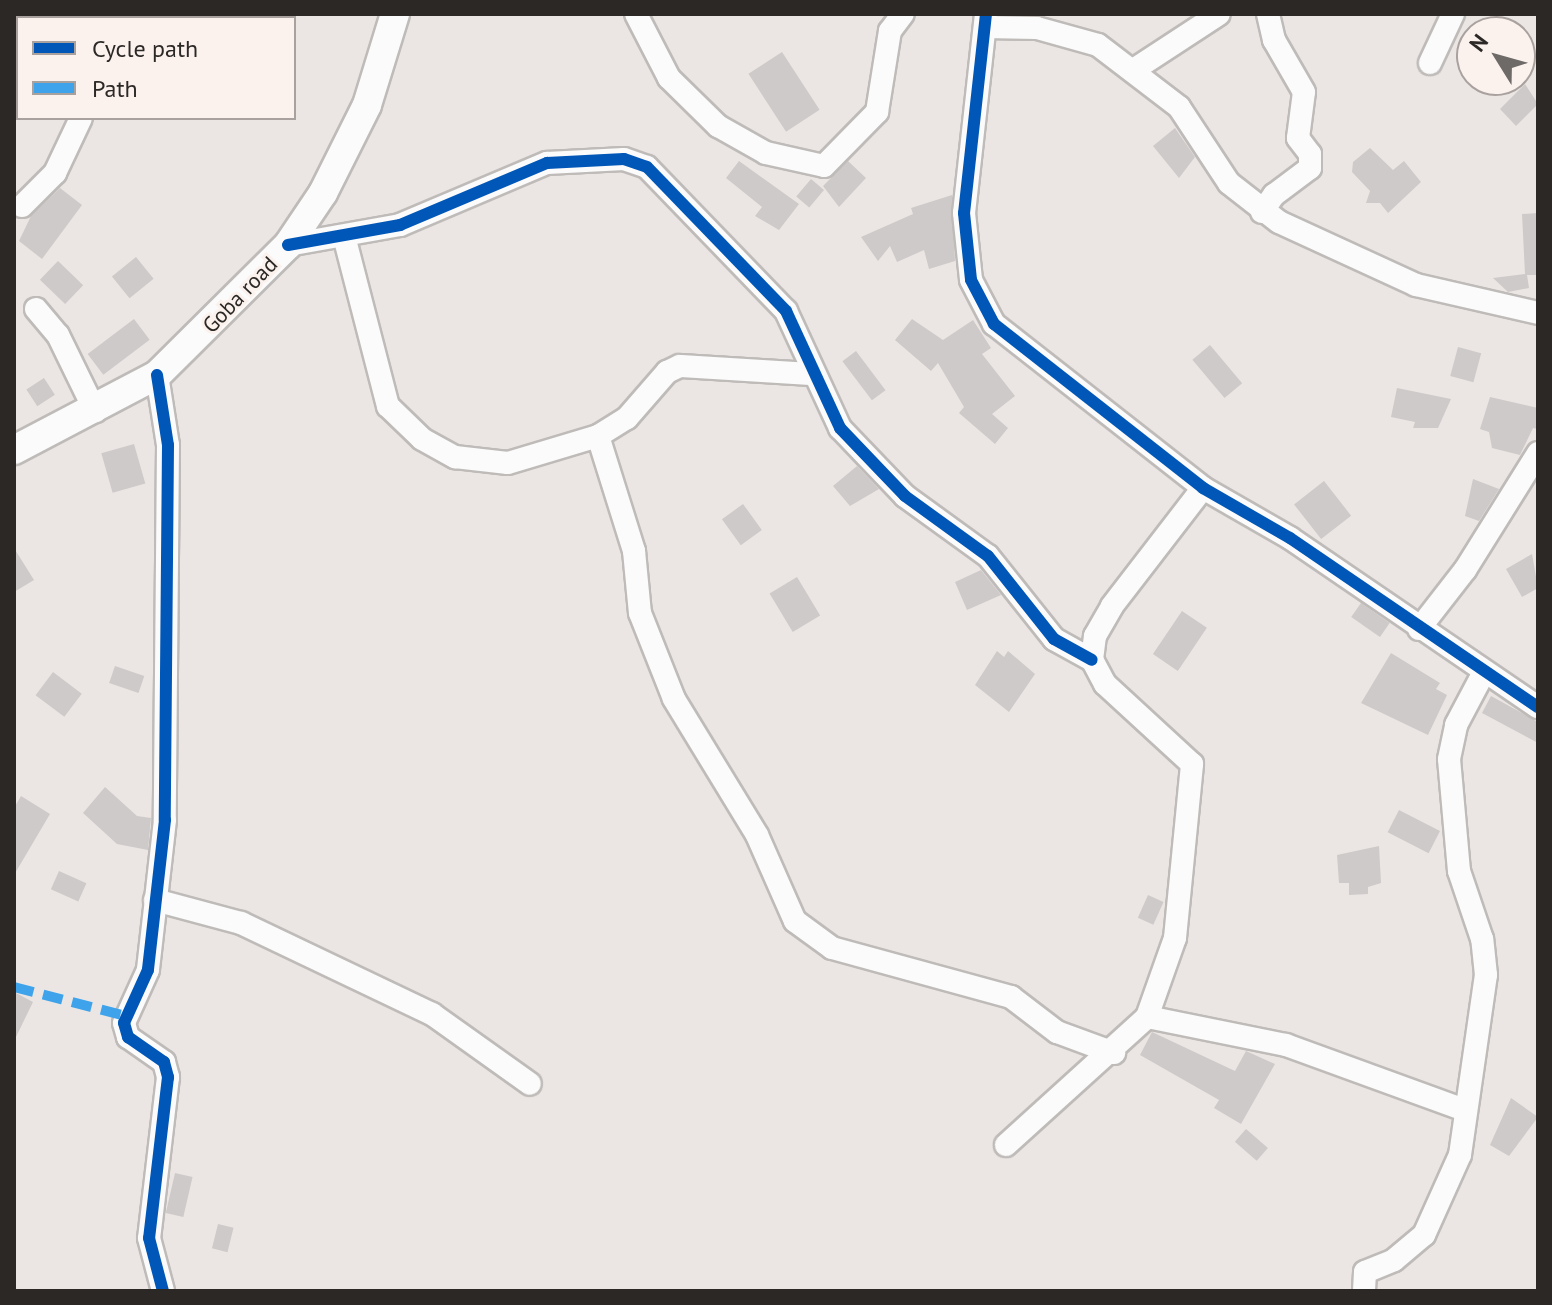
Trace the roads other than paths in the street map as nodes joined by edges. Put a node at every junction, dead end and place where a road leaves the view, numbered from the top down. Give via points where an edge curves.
1 (636, 14) edge
2 (903, 14) edge
3 (1219, 14) edge
4 (1268, 14) edge
5 (1453, 14) edge
6 (389, 15) edge
7 (985, 21) edge
8 (1430, 63) dead end
9 (1135, 69) junction
10 (80, 120) edge
11 (22, 206) dead end
12 (1262, 212) junction
13 (344, 236) junction
14 (288, 245) junction
15 (36, 309) dead end
16 (1538, 313) edge
17 (812, 374) junction
18 (157, 375) junction
19 (95, 411) junction
20 (598, 436) junction
21 (14, 450) edge
22 (1538, 453) edge
23 (1203, 488) junction
24 (1419, 629) junction
25 (1092, 660) junction
26 (1483, 674) junction
27 (1538, 707) edge
28 (155, 900) junction
29 (1147, 1017) junction
30 (1114, 1053) junction
31 (530, 1084) dead end
32 (1465, 1110) junction
33 (1006, 1145) dead end
34 (163, 1291) edge
35 (1364, 1291) edge

1 - 2 street via 669,78 718,126 766,153 824,166 877,112 890,31
3 - 9 street
4 - 12 street via 1274,40 1304,92 1298,138 1310,154 1310,168 1274,195
5 - 8 street
6 - 14 street, Goba road via 367,105 323,193
7 - 9 street via 1069,35 1098,45
7 - 23 street via 964,187 971,280 981,303 1023,353
9 - 12 street via 1202,133 1229,183
10 - 11 street via 55,173
12 - 16 street via 1416,285
13 - 14 street
13 - 17 street via 454,206 547,163 624,159 647,167 670,188 786,311
13 - 20 street via 388,406 422,439 481,464
14 - 18 street, Goba road
15 - 19 street via 64,345
17 - 20 street via 680,366 667,372 627,418
17 - 25 street via 840,428 905,496 988,556 1054,639
18 - 19 street, Goba road
18 - 28 street via 168,445 168,511 162,645 165,820
19 - 21 street, Goba road
20 - 30 street via 634,551 640,613 674,699 757,835 795,921 832,948 1011,997 1057,1032
22 - 24 street via 1465,570
23 - 24 street via 1290,538
23 - 25 street via 1112,606 1095,636
24 - 26 street
25 - 29 street via 1105,684 1184,753 1194,776 1175,938
26 - 27 street
26 - 32 street via 1456,725 1449,759 1459,871 1482,939 1486,975
28 - 31 street via 241,923 432,1014
28 - 34 street via 148,970 124,1023 128,1037 164,1062 168,1077 149,1238
29 - 30 street
29 - 32 street via 1286,1045
30 - 33 street
32 - 35 street via 1460,1155 1424,1235 1394,1260 1365,1272

